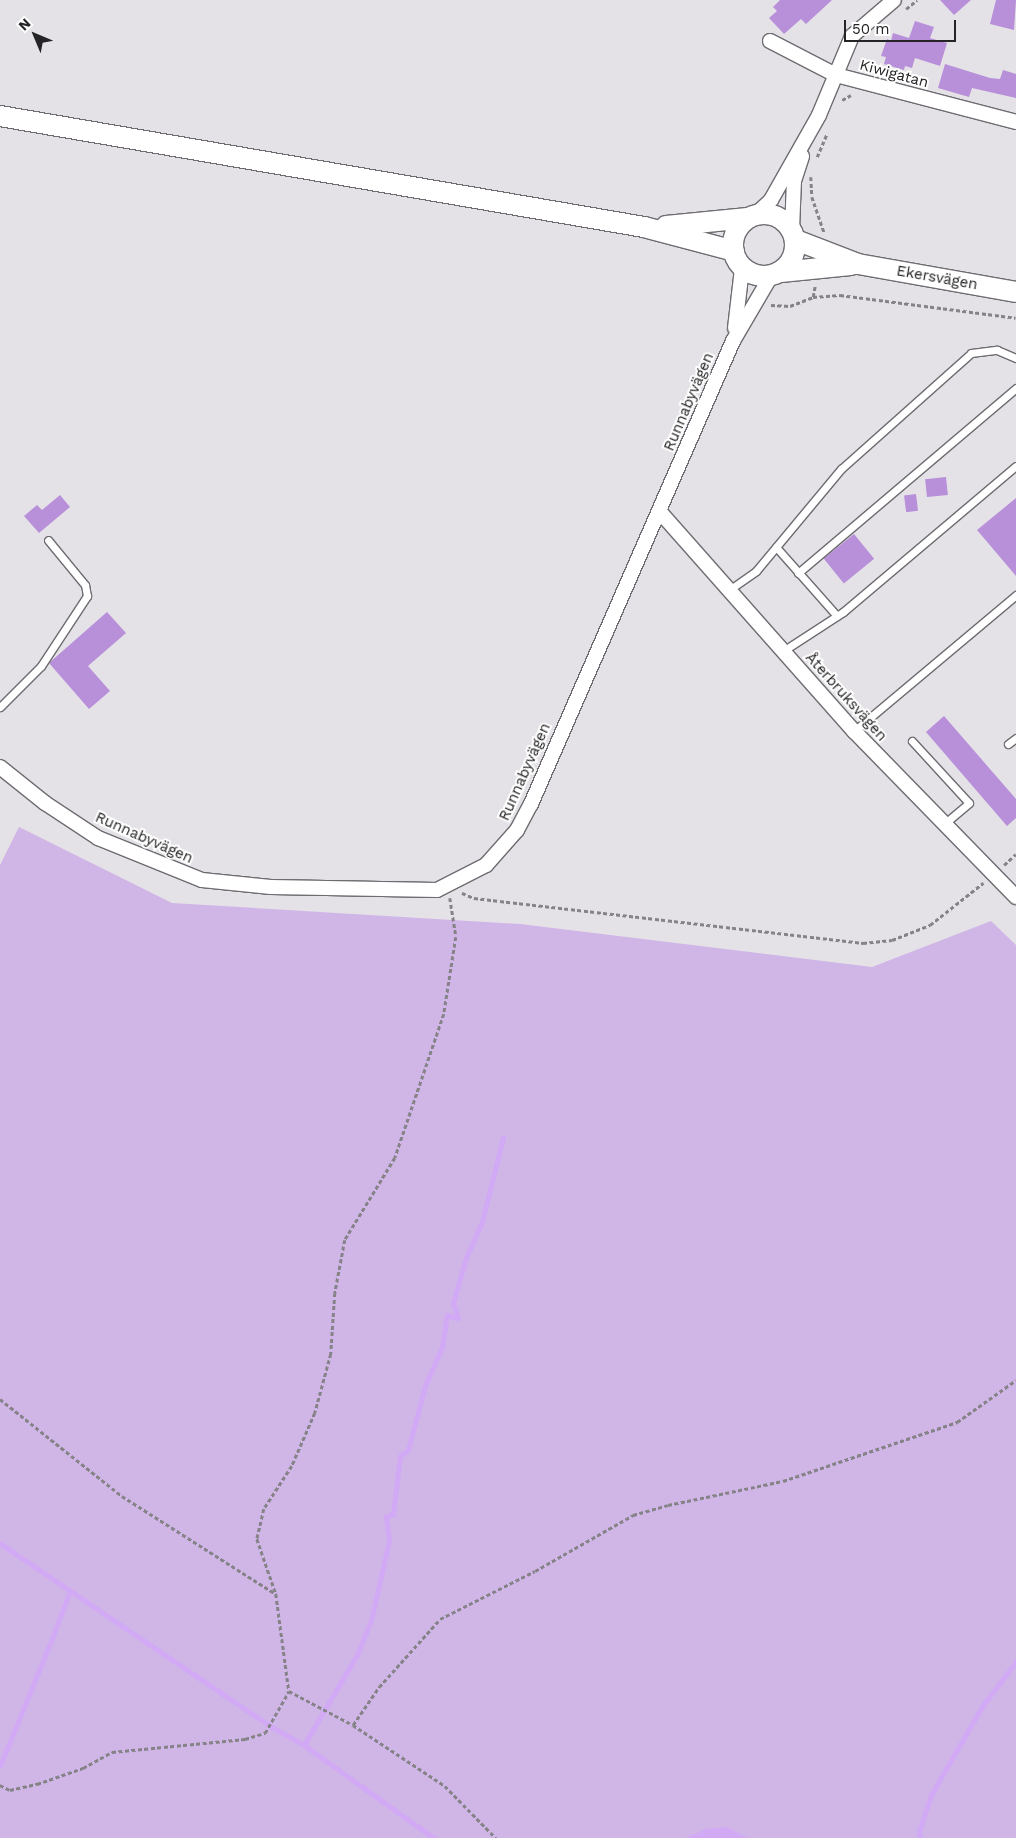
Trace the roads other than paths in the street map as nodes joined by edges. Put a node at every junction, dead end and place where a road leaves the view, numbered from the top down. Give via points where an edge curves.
1 (894, 0) edge
2 (770, 41) dead end
3 (836, 75) junction
4 (0, 116) edge
5 (1016, 122) edge
6 (810, 129) junction
7 (752, 217) junction
8 (644, 227) junction
9 (794, 235) junction
10 (738, 259) junction
11 (820, 260) junction
12 (776, 274) junction
13 (1016, 292) edge
14 (733, 341) junction
15 (1016, 358) edge
16 (1016, 388) edge
17 (1016, 466) edge
18 (660, 512) junction
19 (48, 540) dead end
20 (776, 547) junction
21 (798, 573) junction
22 (729, 590) junction
23 (1014, 599) edge
24 (837, 616) junction
25 (782, 651) junction
26 (0, 708) edge
27 (854, 731) junction
28 (1016, 738) edge
29 (912, 741) dead end
30 (1008, 744) dead end
31 (0, 767) edge
32 (943, 825) junction
33 (1016, 896) edge

1 - 3 street via 852,36
2 - 3 street, Kiwigatan
3 - 5 street, Kiwigatan
3 - 6 street
4 - 8 main road
6 - 7 street via 770,200
6 - 9 street via 794,181
7 - 8 main road
7 - 9 main road via 779,217
7 - 10 main road via 736,233
8 - 10 main road
9 - 11 main road, Ekersvägen
9 - 12 main road via 793,258
10 - 12 main road via 756,276
10 - 14 street, Runnabyvägen via 743,282
11 - 12 main road, Ekersvägen
11 - 13 main road, Ekersvägen
12 - 14 street, Runnabyvägen via 755,302
14 - 18 street, Runnabyvägen
15 - 20 lane via 997,350 971,353 841,469
16 - 21 lane
17 - 24 lane
18 - 22 street, Återbruksvägen
18 - 31 street, Runnabyvägen via 517,830 486,865 448,886 418,891 271,887 202,880 98,838 45,804
19 - 26 lane via 85,584 88,596 41,666
20 - 21 lane
20 - 22 lane via 756,571
21 - 24 lane
22 - 25 street, Återbruksvägen
23 - 27 lane
24 - 25 lane
25 - 27 street, Återbruksvägen
27 - 32 street, Återbruksvägen
28 - 30 lane
29 - 32 lane via 969,803
32 - 33 street, Återbruksvägen

